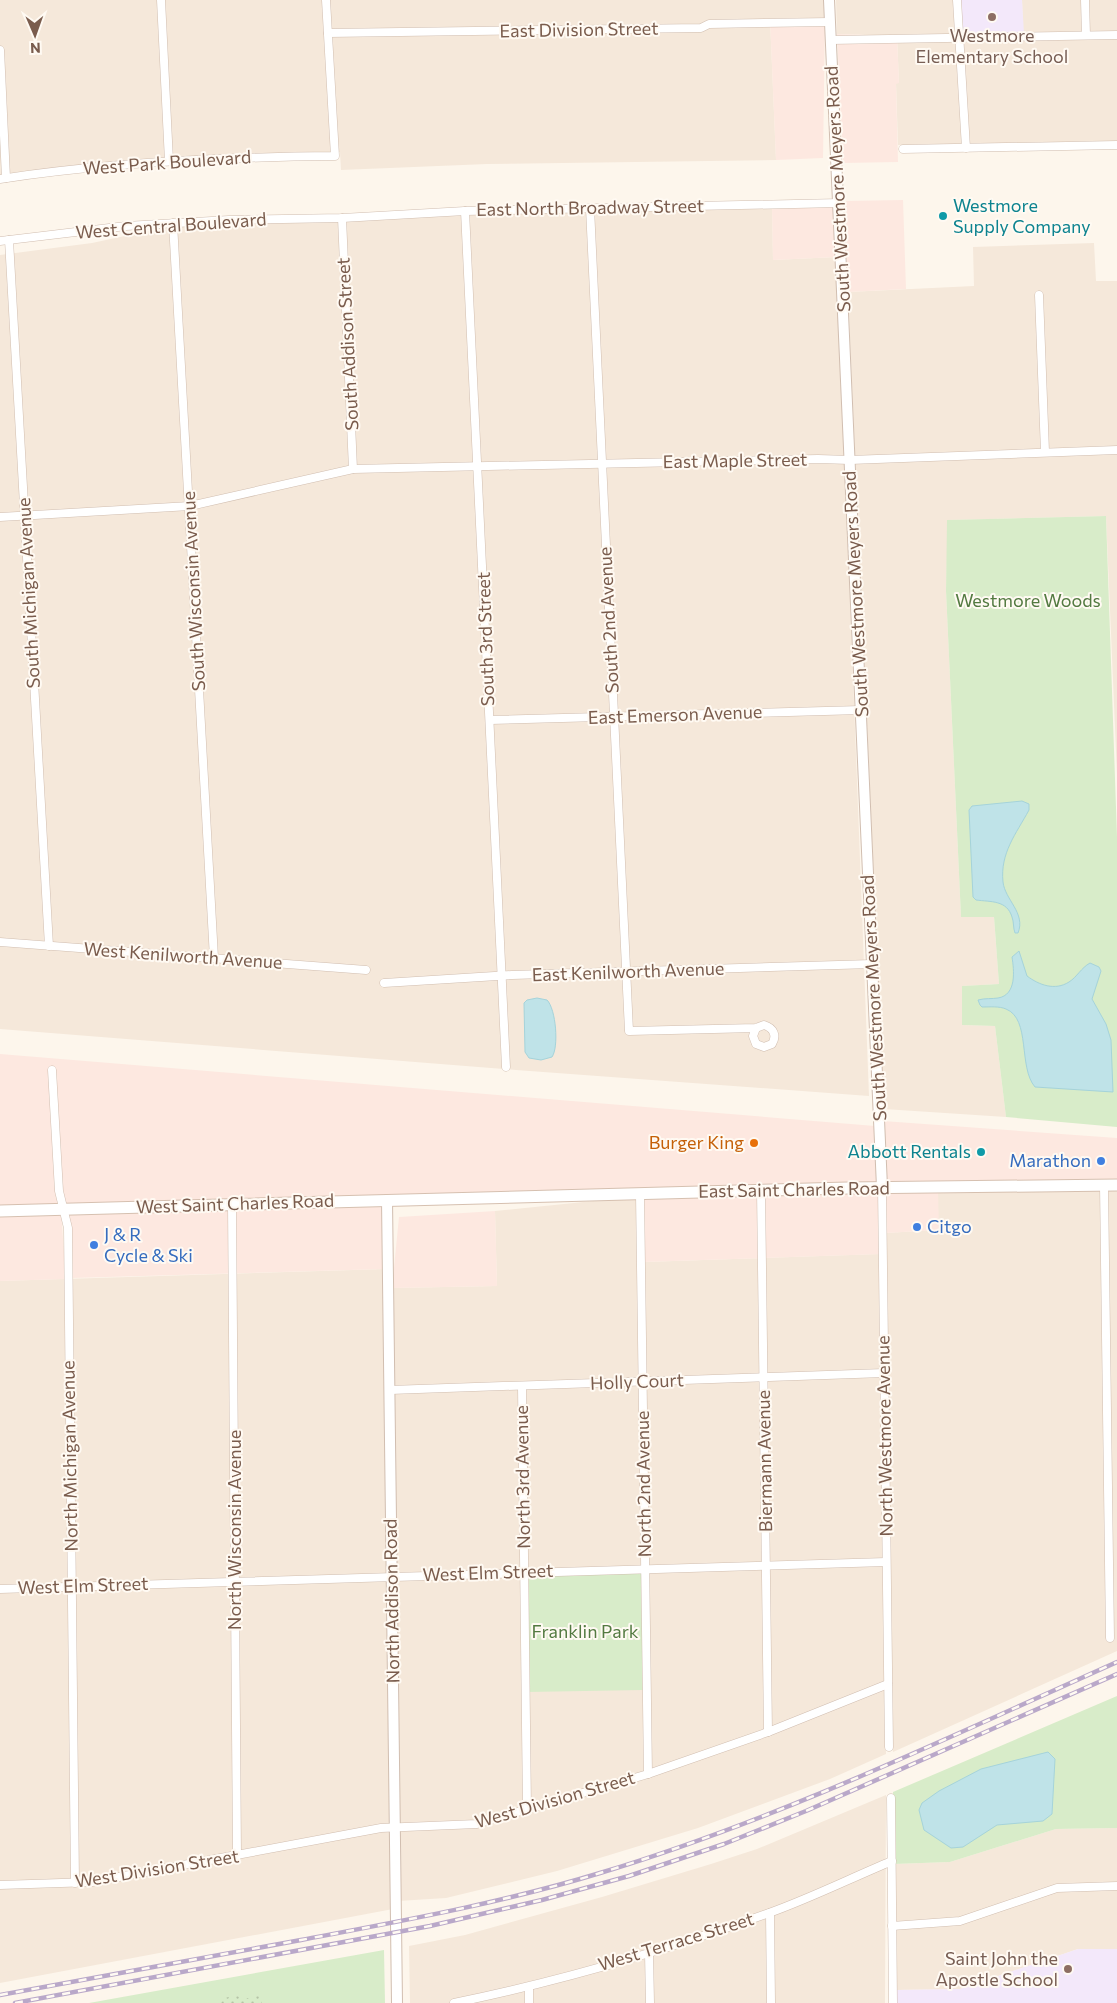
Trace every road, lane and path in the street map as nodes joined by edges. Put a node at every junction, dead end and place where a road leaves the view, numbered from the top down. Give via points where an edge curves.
1 (161, 0) edge
2 (326, 0) edge
3 (829, 0) edge
4 (958, 0) edge
5 (1085, 0) edge
6 (830, 22) junction
7 (328, 33) junction
8 (1086, 35) junction
9 (1117, 35) edge
10 (959, 37) junction
11 (831, 40) junction
12 (0, 50) edge
13 (1117, 145) edge
14 (966, 148) junction
15 (903, 149) dead end
16 (169, 161) junction
17 (3, 178) edge
18 (838, 203) junction
19 (590, 208) junction
20 (465, 211) junction
21 (342, 218) junction
22 (174, 223) junction
23 (9, 240) junction
24 (0, 242) edge
25 (1038, 294) dead end
26 (1117, 450) edge
27 (1045, 452) junction
28 (850, 460) junction
29 (602, 463) junction
30 (479, 466) junction
31 (354, 470) junction
32 (190, 506) junction
33 (25, 515) junction
34 (0, 517) edge
35 (861, 710) junction
36 (614, 717) junction
37 (490, 720) junction
38 (0, 942) edge
39 (49, 946) junction
40 (214, 958) junction
41 (872, 964) junction
42 (366, 970) dead end
43 (626, 972) junction
44 (502, 976) junction
45 (384, 983) dead end
46 (756, 1028) dead end
47 (506, 1067) dead end
48 (52, 1070) dead end
49 (1117, 1184) edge
50 (1104, 1185) junction
51 (882, 1187) junction
52 (761, 1190) junction
53 (640, 1194) junction
54 (470, 1198) joint
55 (387, 1200) junction
56 (232, 1204) junction
57 (64, 1209) junction
58 (0, 1211) edge
59 (884, 1373) junction
60 (764, 1377) junction
61 (642, 1382) junction
62 (522, 1386) junction
63 (390, 1390) junction
64 (886, 1562) junction
65 (766, 1565) junction
66 (645, 1569) junction
67 (524, 1572) junction
68 (392, 1576) junction
69 (235, 1582) junction
70 (72, 1587) junction
71 (0, 1589) edge
72 (1110, 1638) dead end
73 (888, 1684) junction
74 (768, 1732) junction
75 (889, 1747) dead end
76 (648, 1774) junction
77 (891, 1798) dead end
78 (527, 1810) junction
79 (395, 1827) junction
80 (237, 1856) junction
81 (892, 1861) junction
82 (75, 1883) junction
83 (0, 1885) edge
84 (1117, 1886) edge
85 (770, 1913) junction
86 (892, 1926) junction
87 (649, 1953) junction
88 (529, 1987) junction
89 (397, 2003) edge
90 (454, 2003) edge
91 (529, 2003) edge
92 (650, 2003) edge
93 (771, 2003) edge
94 (893, 2003) edge

1 - 16 street
2 - 7 street
3 - 6 street, South Westmore Meyers Road
4 - 10 street
5 - 8 street
6 - 7 street, East Division Street via 709,24 701,28
6 - 11 street, South Westmore Meyers Road
7 - 16 street, West Park Boulevard via 335,156
8 - 9 street
8 - 10 street
10 - 11 street
10 - 14 street
11 - 18 street, South Westmore Meyers Road
12 - 17 street
13 - 14 street
14 - 15 street
16 - 17 street, West Park Boulevard
18 - 19 street, East North Broadway Street
18 - 28 street, South Westmore Meyers Road
19 - 20 street, East North Broadway Street
19 - 29 street, South 2nd Avenue
20 - 21 street, East North Broadway Street
20 - 30 street, South 3rd Street
21 - 22 street, West Central Boulevard
21 - 31 street, South Addison Street
22 - 23 street, West Central Boulevard
22 - 32 street, South Wisconsin Avenue
23 - 24 street, West Central Boulevard
23 - 33 street, South Michigan Avenue
25 - 27 street
26 - 27 street, East Maple Street
27 - 28 street, East Maple Street
28 - 29 street, East Maple Street
28 - 35 street, South Westmore Meyers Road
29 - 30 street, East Maple Street
29 - 36 street, South 2nd Avenue
30 - 31 street, East Maple Street
30 - 37 street, South 3rd Street
31 - 32 street, East Maple Street
32 - 33 street, East Maple Street
32 - 40 street, South Wisconsin Avenue
33 - 34 street, East Maple Street
33 - 39 street, South Michigan Avenue
35 - 36 street, East Emerson Avenue
35 - 41 street, South Westmore Meyers Road
36 - 37 street, East Emerson Avenue
36 - 43 street, South 2nd Avenue
37 - 44 street, South 3rd Street
38 - 39 street, West Kenilworth Avenue
39 - 40 street, West Kenilworth Avenue
40 - 42 street, West Kenilworth Avenue
41 - 43 street, East Kenilworth Avenue
41 - 51 street, South Westmore Meyers Road
43 - 44 street, East Kenilworth Avenue
43 - 46 street, South 2nd Avenue via 629,1031
44 - 45 street, East Kenilworth Avenue
44 - 47 street, South 3rd Street
48 - 57 street via 59,1191
49 - 50 main road, East Saint Charles Road
50 - 51 main road, East Saint Charles Road
50 - 72 street
51 - 52 main road, East Saint Charles Road
51 - 59 street, North Westmore Avenue
52 - 53 main road, East Saint Charles Road
52 - 60 street, Biermann Avenue
53 - 54 main road, East Saint Charles Road
53 - 61 street, North 2nd Avenue
54 - 55 main road, West Saint Charles Road
55 - 56 main road, West Saint Charles Road
55 - 63 street, North Addison Road
56 - 57 main road, West Saint Charles Road
56 - 69 street, North Wisconsin Avenue
57 - 58 main road, West Saint Charles Road
57 - 70 street, North Michigan Avenue via 68,1228
59 - 60 street, Holly Court
59 - 64 street, North Westmore Avenue
60 - 61 street, Holly Court
60 - 65 street, Biermann Avenue
61 - 62 street, Holly Court
61 - 66 street, North 2nd Avenue
62 - 63 street, Holly Court
62 - 67 street, North 3rd Avenue
63 - 68 street, North Addison Road
64 - 65 street, West Elm Street
64 - 73 street, North Westmore Avenue
65 - 66 street, West Elm Street
65 - 74 street, Biermann Avenue
66 - 67 street, West Elm Street
66 - 76 street, North 2nd Avenue
67 - 68 street, West Elm Street
67 - 78 street, North 3rd Avenue
68 - 69 street, West Elm Street
68 - 79 street, North Addison Road
69 - 70 street, West Elm Street
69 - 80 street, North Wisconsin Avenue
70 - 71 street, West Elm Street
70 - 82 street, North Michigan Avenue
73 - 74 street, West Division Street
73 - 75 street, North Westmore Avenue
74 - 76 street, West Division Street
76 - 78 street, West Division Street
77 - 81 street
78 - 79 street, West Division Street via 477,1824
79 - 80 street, West Division Street
79 - 89 street, North Addison Road
80 - 82 street, West Division Street
81 - 85 street, West Terrace Street
81 - 86 street
82 - 83 street, West Division Street
84 - 86 street via 1057,1888 960,1921
85 - 87 street, West Terrace Street
85 - 93 street
86 - 94 street
87 - 88 street, West Terrace Street
87 - 92 street
88 - 90 street, West Terrace Street
88 - 91 street

